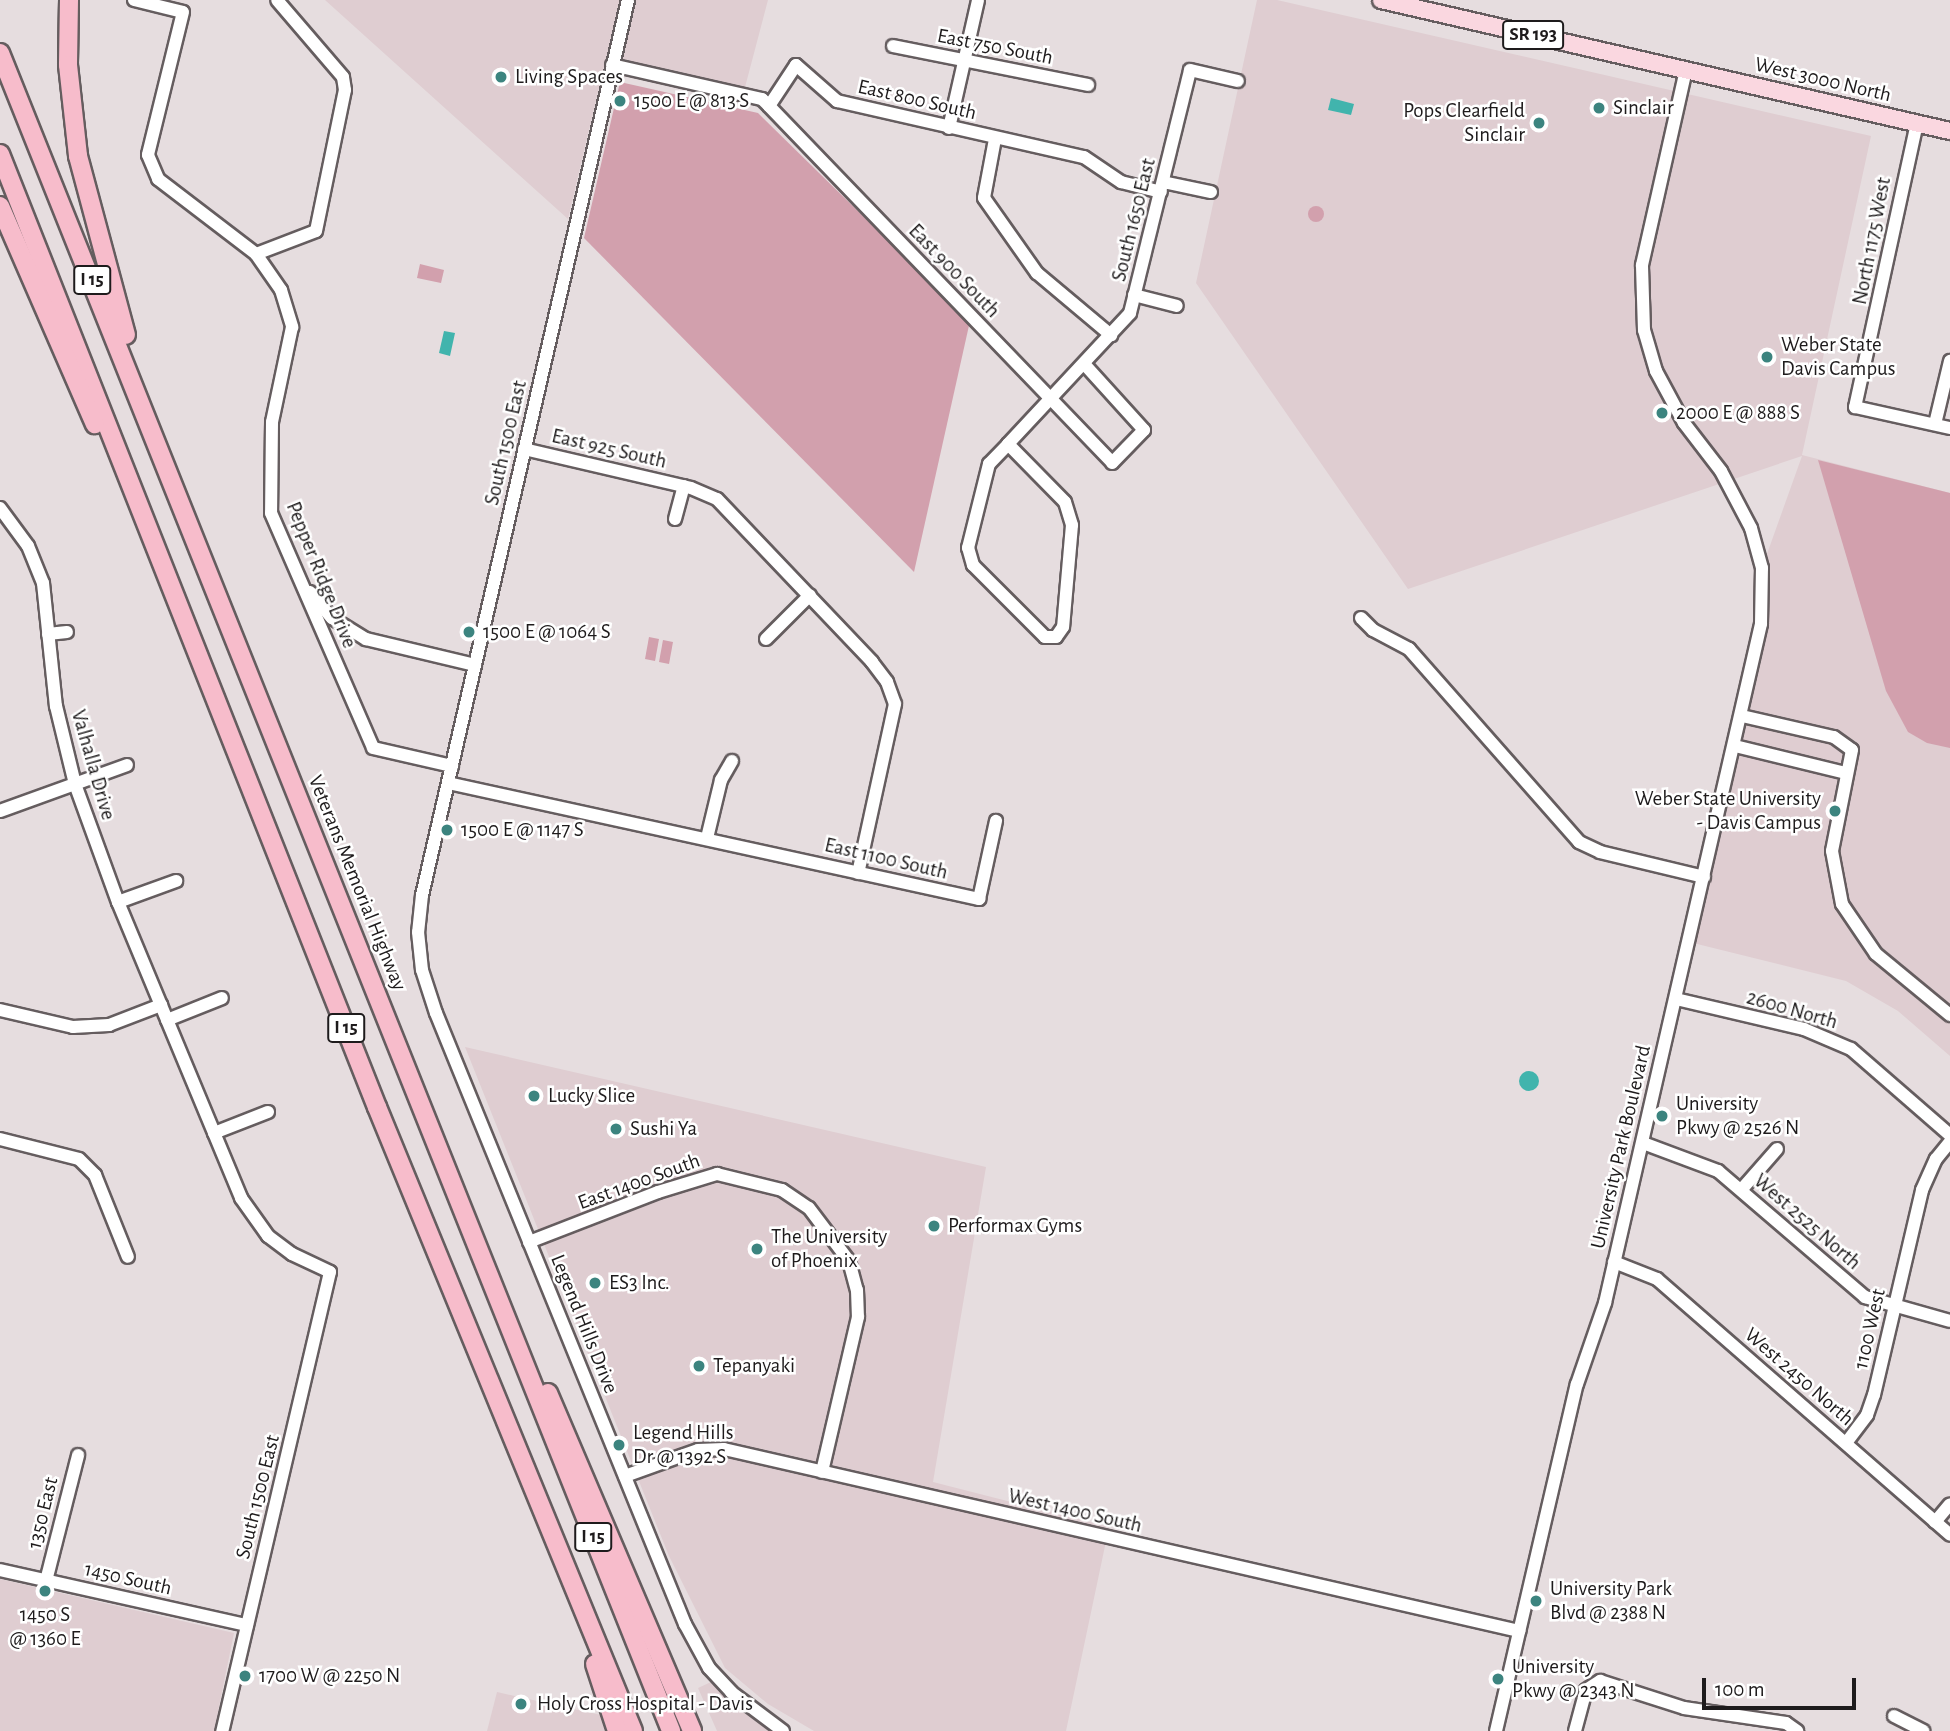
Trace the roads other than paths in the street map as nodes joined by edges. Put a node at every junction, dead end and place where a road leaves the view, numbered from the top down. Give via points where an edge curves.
1 (69, 0) edge
2 (134, 0) edge
3 (277, 0) edge
4 (628, 0) edge
5 (978, 0) edge
6 (1381, 0) edge
7 (893, 46) dead end
8 (0, 52) edge
9 (963, 60) junction
10 (612, 65) junction
11 (1686, 71) junction
12 (1238, 81) dead end
13 (1088, 85) dead end
14 (769, 106) junction
15 (1917, 123) junction
16 (949, 128) junction
17 (1950, 131) edge
18 (995, 139) junction
19 (0, 154) edge
20 (1162, 187) junction
21 (1211, 192) dead end
22 (0, 206) edge
23 (256, 254) junction
24 (1134, 295) junction
25 (1177, 306) dead end
26 (1111, 335) junction
27 (1950, 361) edge
28 (1085, 365) junction
29 (1051, 400) junction
30 (1935, 424) junction
31 (1950, 428) edge
32 (1008, 444) junction
33 (524, 449) junction
34 (124, 468) junction
35 (684, 486) junction
36 (0, 508) edge
37 (183, 508) junction
38 (675, 519) dead end
39 (300, 581) junction
40 (810, 594) junction
41 (1361, 618) dead end
42 (67, 632) dead end
43 (48, 634) junction
44 (766, 639) dead end
45 (475, 665) junction
46 (1742, 716) junction
47 (1735, 746) junction
48 (732, 761) dead end
49 (127, 765) dead end
50 (452, 766) junction
51 (1846, 773) junction
52 (448, 783) junction
53 (75, 784) junction
54 (0, 811) edge
55 (996, 821) dead end
56 (707, 838) junction
57 (858, 873) junction
58 (1704, 877) junction
59 (176, 881) dead end
60 (422, 895) joint
61 (118, 902) junction
62 (222, 998) dead end
63 (1676, 999) junction
64 (160, 1005) junction
65 (0, 1010) edge
66 (1950, 1015) edge
67 (167, 1020) junction
68 (268, 1112) dead end
69 (214, 1133) junction
70 (1950, 1135) edge
71 (0, 1139) edge
72 (1950, 1142) edge
73 (1643, 1143) junction
74 (1777, 1149) dead end
75 (1742, 1189) junction
76 (530, 1242) junction
77 (128, 1256) dead end
78 (1614, 1262) junction
79 (330, 1272) joint
80 (1894, 1307) junction
81 (1950, 1321) edge
82 (514, 1343) junction
83 (1846, 1443) junction
84 (78, 1455) dead end
85 (822, 1472) junction
86 (625, 1476) junction
87 (1950, 1504) edge
88 (1935, 1522) junction
89 (1950, 1535) edge
90 (0, 1570) edge
91 (46, 1580) junction
92 (574, 1586) junction
93 (247, 1625) junction
94 (1519, 1631) junction
95 (1894, 1716) dead end
96 (1500, 1730) edge
97 (222, 1731) edge
98 (617, 1731) edge
99 (633, 1731) edge
100 (671, 1731) edge
101 (692, 1731) edge
102 (783, 1731) edge
103 (1575, 1731) edge
104 (1797, 1731) edge
105 (1923, 1731) edge

1 - 37 highway via 71,109 85,192 112,294
2 - 23 street, Pepper Ridge Drive via 183,12 148,155 158,179
3 - 23 street via 344,77 345,90 316,230
4 - 10 street, South 1500 East
5 - 9 street
6 - 11 main road, SR 193
7 - 9 street, East 750 South
8 - 37 highway, Veterans Memorial Highway / I 15
9 - 13 street, East 750 South
9 - 16 street
10 - 14 street via 762,99
10 - 33 street, South 1500 East
11 - 15 main road, West 3000 North / SR 193
11 - 46 street, University Park Boulevard via 1642,265 1644,330 1656,371 1684,423 1737,498 1762,568 1761,624
12 - 20 street, South 1650 East via 1190,70
14 - 16 street, East 800 South via 796,65 836,101
14 - 29 street, East 900 South
15 - 17 main road, West 3000 North / SR 193
15 - 30 street, North 1175 West via 1855,407
16 - 18 street, East 800 South
18 - 20 street, East 800 South via 1084,157 1121,182
18 - 26 street via 984,198 1037,274
19 - 34 highway, I 15
20 - 21 street, East 800 South
20 - 24 street, South 1650 East
22 - 34 highway via 90,416
23 - 39 street, Pepper Ridge Drive via 281,290 292,327 274,405 268,468 271,513
24 - 25 street
24 - 26 street, South 1650 East via 1130,313
26 - 28 street, South 1650 East
27 - 30 street
28 - 29 street, South 1650 East
28 - 29 street, East 900 South via 1144,430 1112,463
29 - 32 street, South 1650 East
30 - 31 street
32 - 32 street, South 1650 East via 989,464 968,548 973,565 1045,637 1056,637 1063,627 1072,525 1065,502
33 - 35 street, East 925 South
33 - 45 street, South 1500 East
34 - 92 highway, I 15 via 377,1107
35 - 38 street, East 925 South
35 - 40 street, East 925 South via 717,499
36 - 43 street, Valhalla Drive via 29,546 43,583
37 - 82 highway, Veterans Memorial Highway / I 15
39 - 45 street via 332,618 366,639
39 - 50 street, Pepper Ridge Drive via 373,748
40 - 44 street
40 - 57 street, East 925 South via 887,682 895,704
41 - 58 street via 1373,630 1409,649 1578,842 1600,852
42 - 43 street
43 - 53 street, Valhalla Drive via 56,706
45 - 50 street, South 1500 East
46 - 47 street, University Park Boulevard
46 - 51 street via 1846,743 1852,750
47 - 51 street
47 - 58 street, University Park Boulevard
48 - 56 street via 721,780
49 - 53 street
50 - 52 street, South 1500 East
51 - 66 street via 1832,851 1842,904 1876,954
52 - 56 street, East 1100 South via 642,828
52 - 60 street, South 1500 East
53 - 54 street
53 - 61 street, Valhalla Drive
55 - 57 street, East 1100 South via 979,899
56 - 57 street, East 1100 South
58 - 63 street, University Park Boulevard
59 - 61 street
60 - 76 street, Legend Hills Drive via 418,932 422,970
61 - 64 street, Valhalla Drive
62 - 67 street
63 - 70 street, 2600 North via 1804,1029 1851,1049
63 - 73 street, University Park Boulevard
64 - 65 street via 109,1026 73,1027
64 - 67 street, Valhalla Drive
67 - 69 street, Valhalla Drive
68 - 69 street
69 - 79 street, Valhalla Drive via 241,1198 268,1236 292,1254
71 - 77 street via 79,1159 95,1175
72 - 80 street, 1100 West via 1936,1159 1922,1190
73 - 75 street, West 2525 North via 1699,1161
73 - 78 street, University Park Boulevard
74 - 75 street
75 - 80 street, West 2525 North via 1856,1290
76 - 85 street, East 1400 South via 717,1174 782,1190 809,1208 849,1261 857,1290 858,1317
76 - 86 street, Legend Hills Drive
78 - 83 street, West 2450 North via 1657,1279
78 - 94 street, University Park Boulevard via 1577,1384
79 - 93 street, South 1500 East
80 - 81 street, West 2525 North
80 - 83 street, 1100 West via 1867,1415
82 - 100 highway, Veterans Memorial Highway / I 15
82 - 101 highway via 539,1373
83 - 88 street, West 2450 North
84 - 91 street, 1350 East
85 - 86 street, West 1400 South via 724,1449 698,1450
85 - 94 street, West 1400 South
86 - 102 street, Legend Hills Drive via 685,1624 709,1668 761,1719
87 - 88 street
88 - 89 street, West 2450 North
90 - 91 street, 1450 South
91 - 93 street, 1450 South
92 - 98 highway
92 - 99 highway, I 15
93 - 97 street, South 1500 East
94 - 96 street, University Park Boulevard
95 - 105 street
103 - 104 street via 1591,1684 1608,1682 1705,1713 1786,1723

